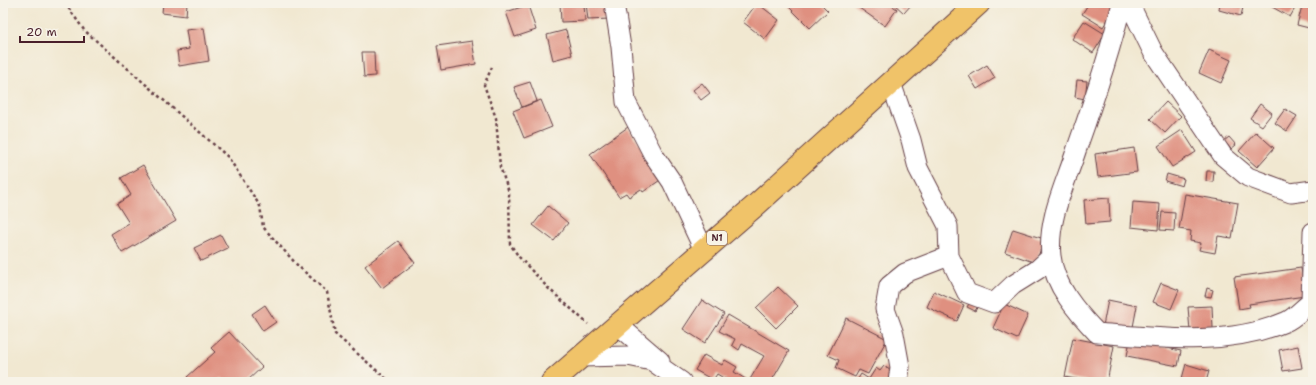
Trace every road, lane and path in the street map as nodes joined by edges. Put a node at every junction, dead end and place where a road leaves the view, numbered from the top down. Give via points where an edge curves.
1 (65, 3) edge
2 (614, 3) edge
3 (979, 3) edge
4 (1122, 3) edge
5 (1129, 3) edge
6 (492, 67) dead end
7 (892, 83) junction
8 (1313, 190) edge
9 (1313, 232) edge
10 (704, 250) junction
11 (949, 256) junction
12 (1051, 257) junction
13 (610, 331) junction
14 (580, 357) junction
15 (390, 382) edge
16 (552, 382) edge
17 (683, 382) edge
18 (898, 382) edge

1 - 15 path via 84,30 228,157 260,206 263,227 298,266 327,292 335,334
2 - 10 street via 626,102 653,154 672,182
3 - 7 highway, N1
4 - 12 street via 1111,51 1052,224
5 - 8 street via 1154,52 1223,156 1248,177 1290,192
6 - 13 path via 484,85 496,118 500,166 508,192 510,244 548,288
7 - 10 highway, N1
7 - 11 street via 918,168 948,226
9 - 12 street via 1311,302 1286,322 1239,336 1174,339 1097,333 1077,312 1058,279
10 - 13 highway, N1
11 - 12 street via 967,293 994,303 1013,284 1037,270
11 - 18 street via 905,273 889,286 885,309 894,334 900,367
13 - 14 highway, N1
13 - 17 street
14 - 16 highway, N1
14 - 17 street via 628,356 652,361

